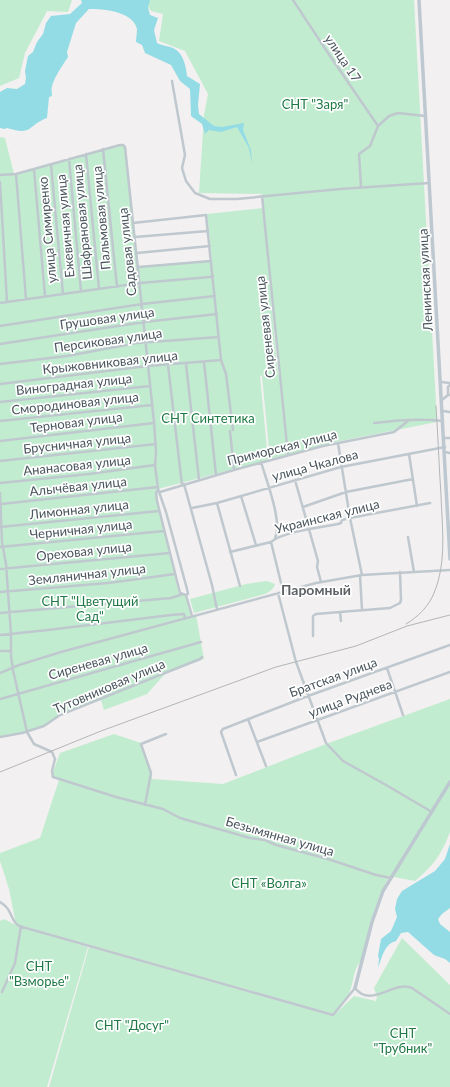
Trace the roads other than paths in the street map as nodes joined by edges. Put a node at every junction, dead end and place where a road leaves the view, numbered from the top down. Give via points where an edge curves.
1 (293, 0) edge
2 (419, 0) edge
3 (172, 81) dead end
4 (425, 116) junction
5 (378, 126) junction
6 (104, 149) junction
7 (86, 154) junction
8 (69, 159) junction
9 (51, 165) junction
10 (34, 169) junction
11 (0, 174) edge
12 (16, 174) junction
13 (0, 182) edge
14 (429, 183) junction
15 (361, 187) junction
16 (262, 196) junction
17 (133, 223) junction
18 (208, 231) junction
19 (135, 237) junction
20 (210, 246) junction
21 (137, 252) junction
22 (211, 261) junction
23 (139, 267) junction
24 (212, 276) junction
25 (140, 284) junction
26 (117, 286) junction
27 (99, 289) junction
28 (81, 291) junction
29 (63, 294) junction
30 (45, 296) junction
31 (215, 296) junction
32 (26, 299) junction
33 (7, 302) junction
34 (0, 303) edge
35 (142, 304) junction
36 (217, 314) junction
37 (144, 322) junction
38 (0, 326) edge
39 (219, 337) junction
40 (146, 343) junction
41 (0, 344) edge
42 (221, 360) junction
43 (204, 362) junction
44 (0, 364) edge
45 (186, 364) junction
46 (168, 365) junction
47 (148, 366) junction
48 (441, 382) junction
49 (0, 384) edge
50 (450, 384) edge
51 (150, 386) junction
52 (449, 395) edge
53 (442, 400) junction
54 (0, 402) edge
55 (152, 405) junction
56 (443, 411) junction
57 (450, 412) edge
58 (0, 421) edge
59 (408, 421) junction
60 (443, 421) junction
61 (154, 423) junction
62 (374, 423) dead end
63 (444, 438) junction
64 (450, 438) edge
65 (0, 441) edge
66 (338, 443) junction
67 (156, 444) junction
68 (445, 447) junction
69 (445, 452) junction
70 (450, 453) edge
71 (409, 454) junction
72 (288, 455) junction
73 (0, 461) edge
74 (261, 462) junction
75 (155, 465) junction
76 (341, 467) junction
77 (448, 467) edge
78 (234, 470) junction
79 (216, 475) junction
80 (414, 479) junction
81 (199, 480) junction
82 (295, 480) junction
83 (448, 482) edge
84 (0, 483) edge
85 (183, 484) junction
86 (158, 488) junction
87 (269, 488) junction
88 (346, 492) junction
89 (0, 493) edge
90 (241, 496) junction
91 (217, 503) junction
92 (430, 503) dead end
93 (1, 504) edge
94 (417, 506) junction
95 (303, 507) junction
96 (192, 508) junction
97 (159, 511) junction
98 (449, 515) edge
99 (350, 518) junction
100 (1, 527) edge
101 (309, 529) junction
102 (164, 531) junction
103 (450, 533) edge
104 (408, 537) dead end
105 (275, 538) junction
106 (270, 542) junction
107 (256, 545) junction
108 (1, 547) edge
109 (230, 552) junction
110 (170, 553) junction
111 (450, 558) edge
112 (0, 569) edge
113 (6, 569) junction
114 (450, 570) edge
115 (400, 572) junction
116 (414, 572) junction
117 (175, 574) junction
118 (361, 575) junction
119 (321, 582) junction
120 (240, 586) dead end
121 (7, 591) junction
122 (283, 591) junction
123 (0, 592) edge
124 (278, 593) junction
125 (184, 595) junction
126 (217, 609) junction
127 (362, 610) junction
128 (340, 612) junction
129 (0, 613) edge
130 (9, 613) junction
131 (192, 616) junction
132 (185, 618) junction
133 (341, 621) dead end
134 (11, 634) junction
135 (0, 635) edge
136 (313, 636) dead end
137 (201, 642) dead end
138 (450, 646) edge
139 (0, 651) edge
140 (11, 651) junction
141 (202, 657) dead end
142 (14, 667) junction
143 (386, 668) junction
144 (450, 672) edge
145 (0, 673) edge
146 (395, 692) junction
147 (19, 694) junction
148 (308, 696) junction
149 (0, 699) edge
150 (403, 715) dead end
151 (248, 719) junction
152 (317, 720) junction
153 (27, 732) junction
154 (166, 734) dead end
155 (0, 737) edge
156 (257, 742) junction
157 (266, 766) dead end
158 (236, 775) dead end
159 (450, 782) edge
160 (145, 805) junction
161 (432, 812) junction
162 (391, 878) junction
163 (0, 902) edge
164 (21, 926) junction
165 (355, 988) junction
166 (2, 992) dead end
167 (450, 1014) edge

1 - 5 street, улица 17
2 - 4 street, Ленинская улица
3 - 16 street via 185,155 182,168 186,181 196,193 210,199
4 - 5 street via 398,113 389,116
4 - 14 street, Ленинская улица
5 - 15 street via 370,146 359,154
6 - 7 street, Садовая улица
6 - 17 street, Садовая улица via 121,144 125,146
6 - 26 street, Пальмовая улица
7 - 8 street, Садовая улица
7 - 27 street, Шафрановая улица
8 - 9 street, Садовая улица
8 - 28 street, Ежевичная улица
9 - 10 street, Садовая улица
9 - 29 street, улица Симиренко
10 - 12 street, Садовая улица
10 - 30 street
11 - 12 street, Садовая улица
12 - 32 street
13 - 33 street
14 - 15 street
14 - 48 street, Ленинская улица
15 - 16 street
16 - 72 street, Сиреневая улица
17 - 18 street via 206,215
17 - 19 street, Садовая улица
18 - 19 street
18 - 20 street
19 - 21 street, Садовая улица
20 - 21 street
20 - 22 street
21 - 23 street, Садовая улица
22 - 23 street
22 - 24 street
23 - 25 street, Садовая улица
24 - 25 street
24 - 31 street
25 - 26 street
25 - 35 street, Садовая улица
26 - 27 street
27 - 28 street
28 - 29 street
29 - 30 street
30 - 32 street
31 - 35 street
31 - 36 street
32 - 33 street
33 - 34 street
35 - 37 street, Садовая улица
35 - 38 street
36 - 37 street, Грушовая улица
36 - 39 street
37 - 40 street, Садовая улица
37 - 41 street, Грушовая улица
39 - 40 street, Персиковая улица
39 - 42 street
40 - 44 street, Персиковая улица
40 - 47 street, Садовая улица
42 - 43 street, Крыжовниковая улица
42 - 78 street via 226,374
43 - 45 street, Крыжовниковая улица
43 - 79 street
45 - 46 street, Крыжовниковая улица
45 - 81 street
46 - 47 street, Крыжовниковая улица
46 - 85 street
47 - 49 street, Крыжовниковая улица
47 - 51 street, Садовая улица
48 - 50 street
48 - 53 street, Ленинская улица
50 - 52 street
51 - 54 street, Виноградная улица
51 - 55 street, Садовая улица
52 - 53 street
53 - 56 street, Ленинская улица
55 - 58 street, Смородиновая улица
55 - 61 street, Садовая улица
56 - 57 street
56 - 60 street, Ленинская улица
59 - 60 street
59 - 62 street
59 - 66 street, Приморская улица via 394,432
60 - 63 street, Ленинская улица
61 - 65 street, Терновая улица
61 - 67 street, Садовая улица
63 - 64 street
63 - 68 street, Ленинская улица
66 - 72 street, Приморская улица
66 - 76 street
67 - 73 street, Брусничная улица
67 - 75 street, Садовая улица
68 - 69 street, Ленинская улица
68 - 71 street, улица Чкалова
69 - 70 street
69 - 77 street, Ленинская улица
71 - 76 street, улица Чкалова
71 - 80 street
72 - 74 street, Приморская улица
74 - 78 street, Приморская улица
74 - 87 street
75 - 84 street, Ананасовая улица
75 - 86 street, Садовая улица
76 - 82 street, улица Чкалова
76 - 88 street
77 - 83 street, Ленинская улица
78 - 79 street, Приморская улица
79 - 81 street, Приморская улица
80 - 88 street
80 - 94 street
81 - 85 street, Приморская улица
82 - 87 street, улица Чкалова
82 - 95 street
83 - 98 street, Ленинская улица
85 - 86 street, Приморская улица
85 - 96 street
86 - 93 street, Алычёвая улица
86 - 97 street via 156,496
86 - 125 street via 187,589 188,594
87 - 90 street, улица Чкалова
87 - 105 street via 277,522
88 - 95 street
88 - 99 street
89 - 93 street
90 - 91 street, улица Чкалова
90 - 107 street
91 - 96 street, улица Чкалова
91 - 109 street
92 - 94 street, Украинская улица
93 - 100 street
94 - 99 street, Украинская улица
95 - 101 street
96 - 126 street
97 - 100 street, Лимонная улица
97 - 102 street
98 - 103 street, Ленинская улица
99 - 101 street, Украинская улица via 338,524
99 - 118 street
100 - 108 street
101 - 105 street, Украинская улица
101 - 119 street
102 - 108 street, Черничная улица
102 - 110 street
103 - 111 street, Ленинская улица
104 - 116 street
105 - 106 street, Украинская улица
106 - 107 street, Украинская улица
106 - 122 street
107 - 109 street, Украинская улица
108 - 113 street
109 - 120 street
110 - 113 street, Ореховая улица
110 - 117 street
112 - 113 street, Ореховая улица
113 - 121 street
114 - 116 street
115 - 116 street
115 - 118 street
115 - 127 street via 400,603 390,608
117 - 121 street, Земляничная улица via 102,584
117 - 125 street via 180,593
118 - 119 street
118 - 127 street
119 - 122 street
121 - 123 street, Земляничная улица
121 - 130 street
122 - 124 street
124 - 126 street
124 - 148 street via 290,643
125 - 130 street
125 - 131 street
126 - 131 street
127 - 128 street
128 - 133 street
128 - 136 street via 313,616
129 - 130 street
130 - 134 street
131 - 132 street
132 - 134 street via 184,614 171,615
132 - 142 street
134 - 135 street
134 - 140 street
137 - 147 street, Сиреневая улица
138 - 143 street, Братская улица
139 - 140 street
140 - 142 street
141 - 153 street, Тутовниковая улица via 200,660 60,715 44,726
142 - 145 street
142 - 147 street
143 - 146 street
143 - 148 street, Братская улица
144 - 146 street, улица Руднева
146 - 150 street
146 - 152 street, улица Руднева
147 - 149 street, Сиреневая улица
147 - 153 street
148 - 151 street, Братская улица
148 - 152 street
151 - 156 street
151 - 158 street, Братская улица via 221,732
152 - 156 street, улица Руднева
152 - 161 street via 326,743 343,761
153 - 155 street, Тутовниковая улица
153 - 160 street, Безымянная улица via 34,744 52,752 55,759 53,777
154 - 160 street via 141,744 151,773
156 - 157 street
159 - 161 street
160 - 162 street, Безымянная улица via 165,810 180,818 265,840 276,846
161 - 162 street
162 - 165 street via 372,922
163 - 164 street via 10,910 16,924
164 - 165 street via 333,1015
164 - 166 street via 16,960
165 - 167 street via 368,996 409,987

